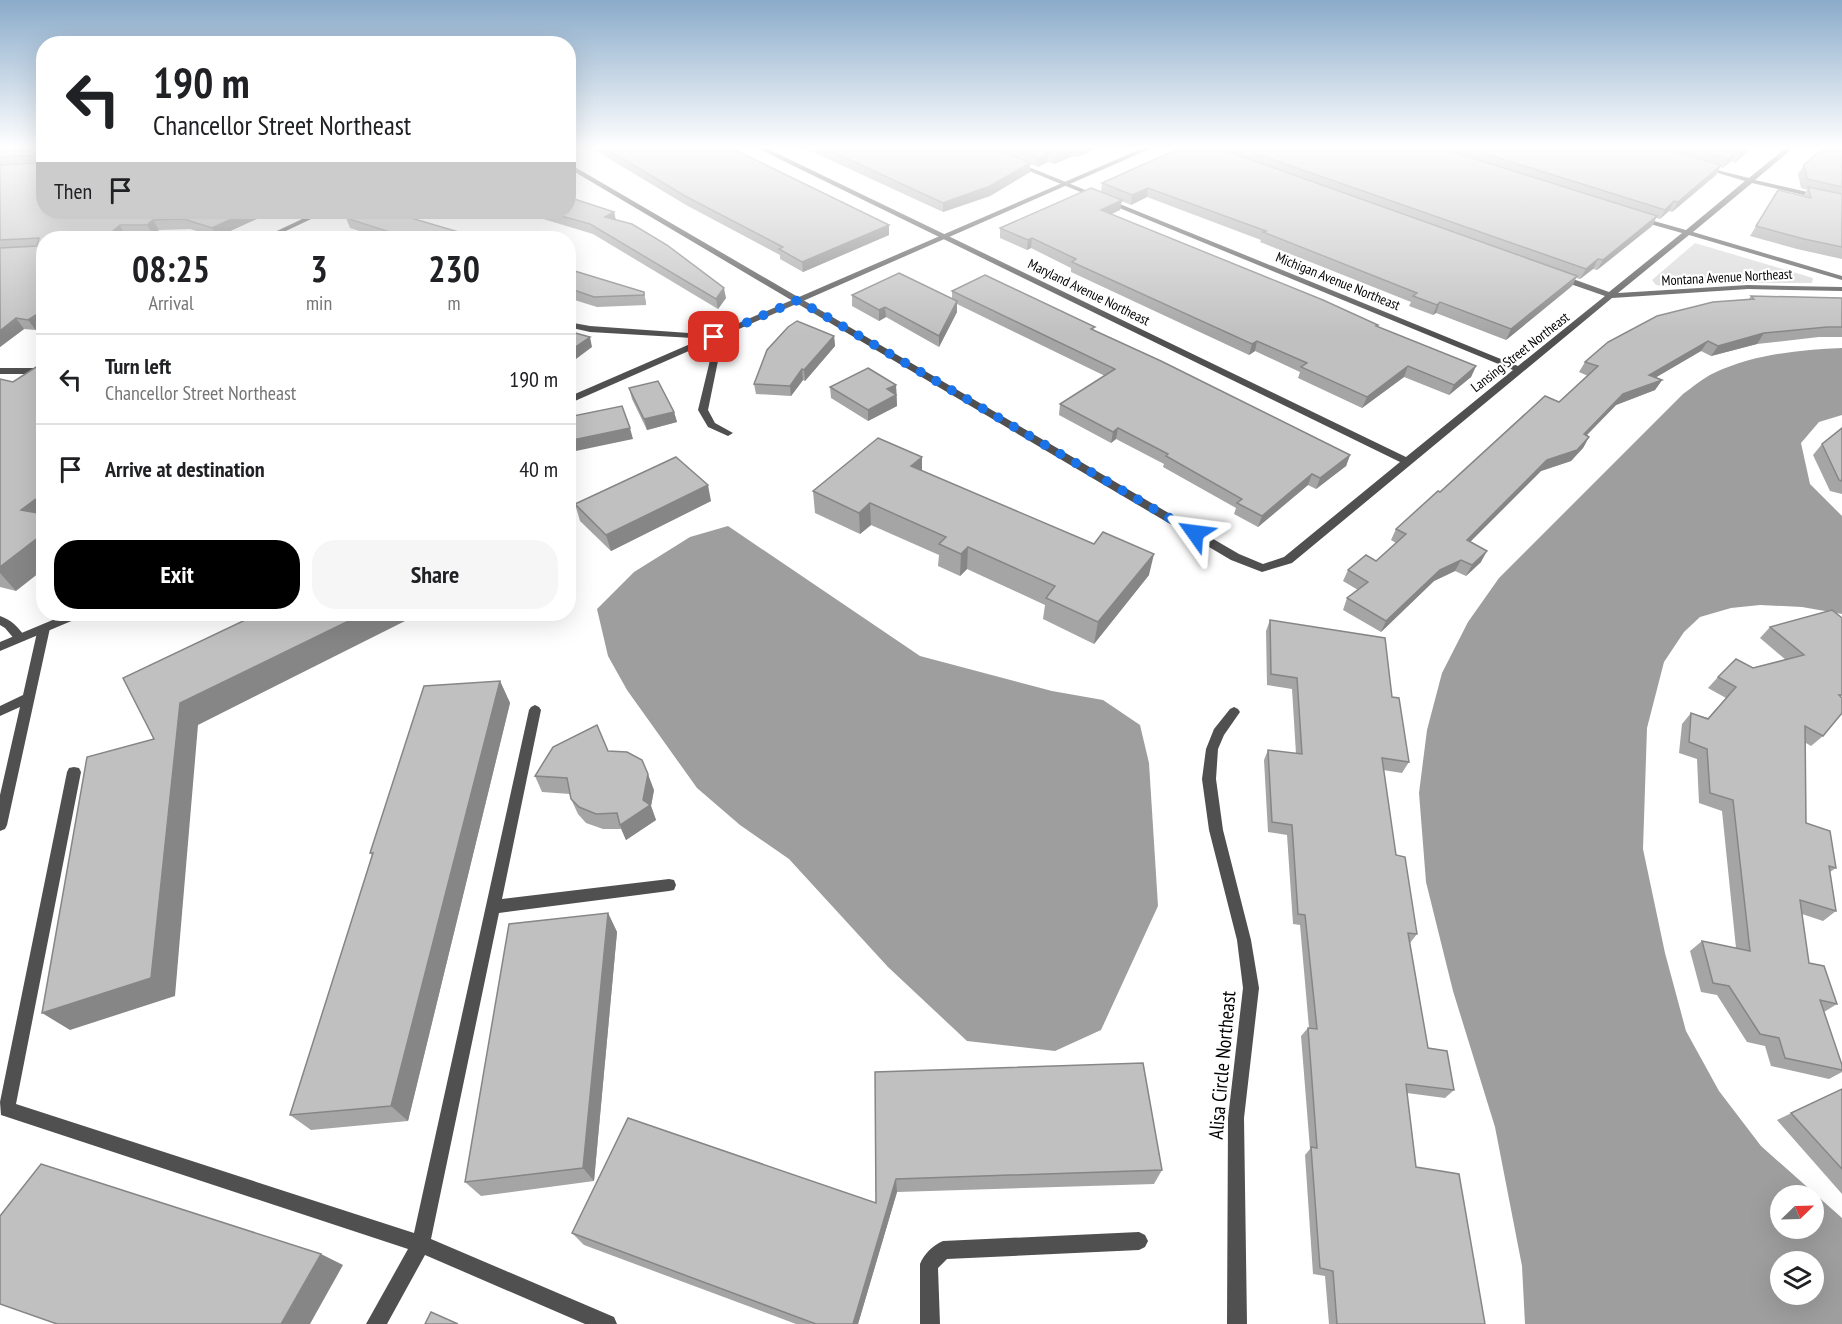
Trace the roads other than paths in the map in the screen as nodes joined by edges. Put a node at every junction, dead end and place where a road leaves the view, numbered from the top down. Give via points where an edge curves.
1 (644, 210) edge
2 (888, 210) edge
3 (1007, 210) edge
4 (1129, 210) edge
5 (1717, 210) edge
6 (1631, 216) edge
7 (307, 219) edge
8 (281, 231) edge
9 (1688, 234) junction
10 (944, 237) junction
11 (1546, 272) edge
12 (1842, 278) edge
13 (1842, 289) edge
14 (1612, 296) junction
15 (798, 300) junction
16 (576, 326) edge
17 (714, 337) junction
18 (1519, 369) junction
19 (36, 370) edge
20 (0, 371) edge
21 (576, 397) edge
22 (728, 433) dead end
23 (1406, 461) junction
24 (0, 620) edge
25 (60, 621) edge
26 (44, 628) junction
27 (20, 638) junction
28 (0, 647) edge
29 (30, 698) junction
30 (535, 710) dead end
31 (0, 711) edge
32 (1234, 712) dead end
33 (74, 772) dead end
34 (0, 825) edge
35 (669, 885) dead end
36 (493, 907) junction
37 (1139, 1241) dead end
38 (422, 1244) junction
39 (376, 1324) edge
40 (607, 1324) edge
41 (930, 1324) edge
42 (1237, 1324) edge

1 - 15 street
2 - 10 street, Maryland Avenue Northeast
3 - 10 street
4 - 18 street, Michigan Avenue Northeast
5 - 9 street, Lansing Street Northeast
6 - 9 street, Montana Avenue Northeast
7 - 8 street
9 - 12 street, Montana Avenue Northeast
9 - 14 street, Lansing Street Northeast
10 - 15 street
10 - 23 street, Maryland Avenue Northeast
11 - 14 street
13 - 14 street, Montana Avenue Northeast via 1748,286
14 - 18 street, Lansing Street Northeast
15 - 17 street
15 - 23 street, Lansing Street Northeast via 1235,557 1262,568 1288,560
16 - 17 street
17 - 21 street
17 - 22 street via 712,375 704,410 711,425
18 - 23 street, Lansing Street Northeast
19 - 20 street
24 - 27 street
25 - 26 street
26 - 27 street
26 - 29 street
27 - 28 street
29 - 31 street
29 - 34 street
30 - 36 street
32 - 42 street, Alisa Circle Northeast via 1212,748 1209,779 1216,830 1244,940 1251,988 1236,1118
33 - 38 street via 7,1109
35 - 36 street
36 - 38 street
37 - 41 street via 943,1250 929,1264
38 - 39 street
38 - 40 street

